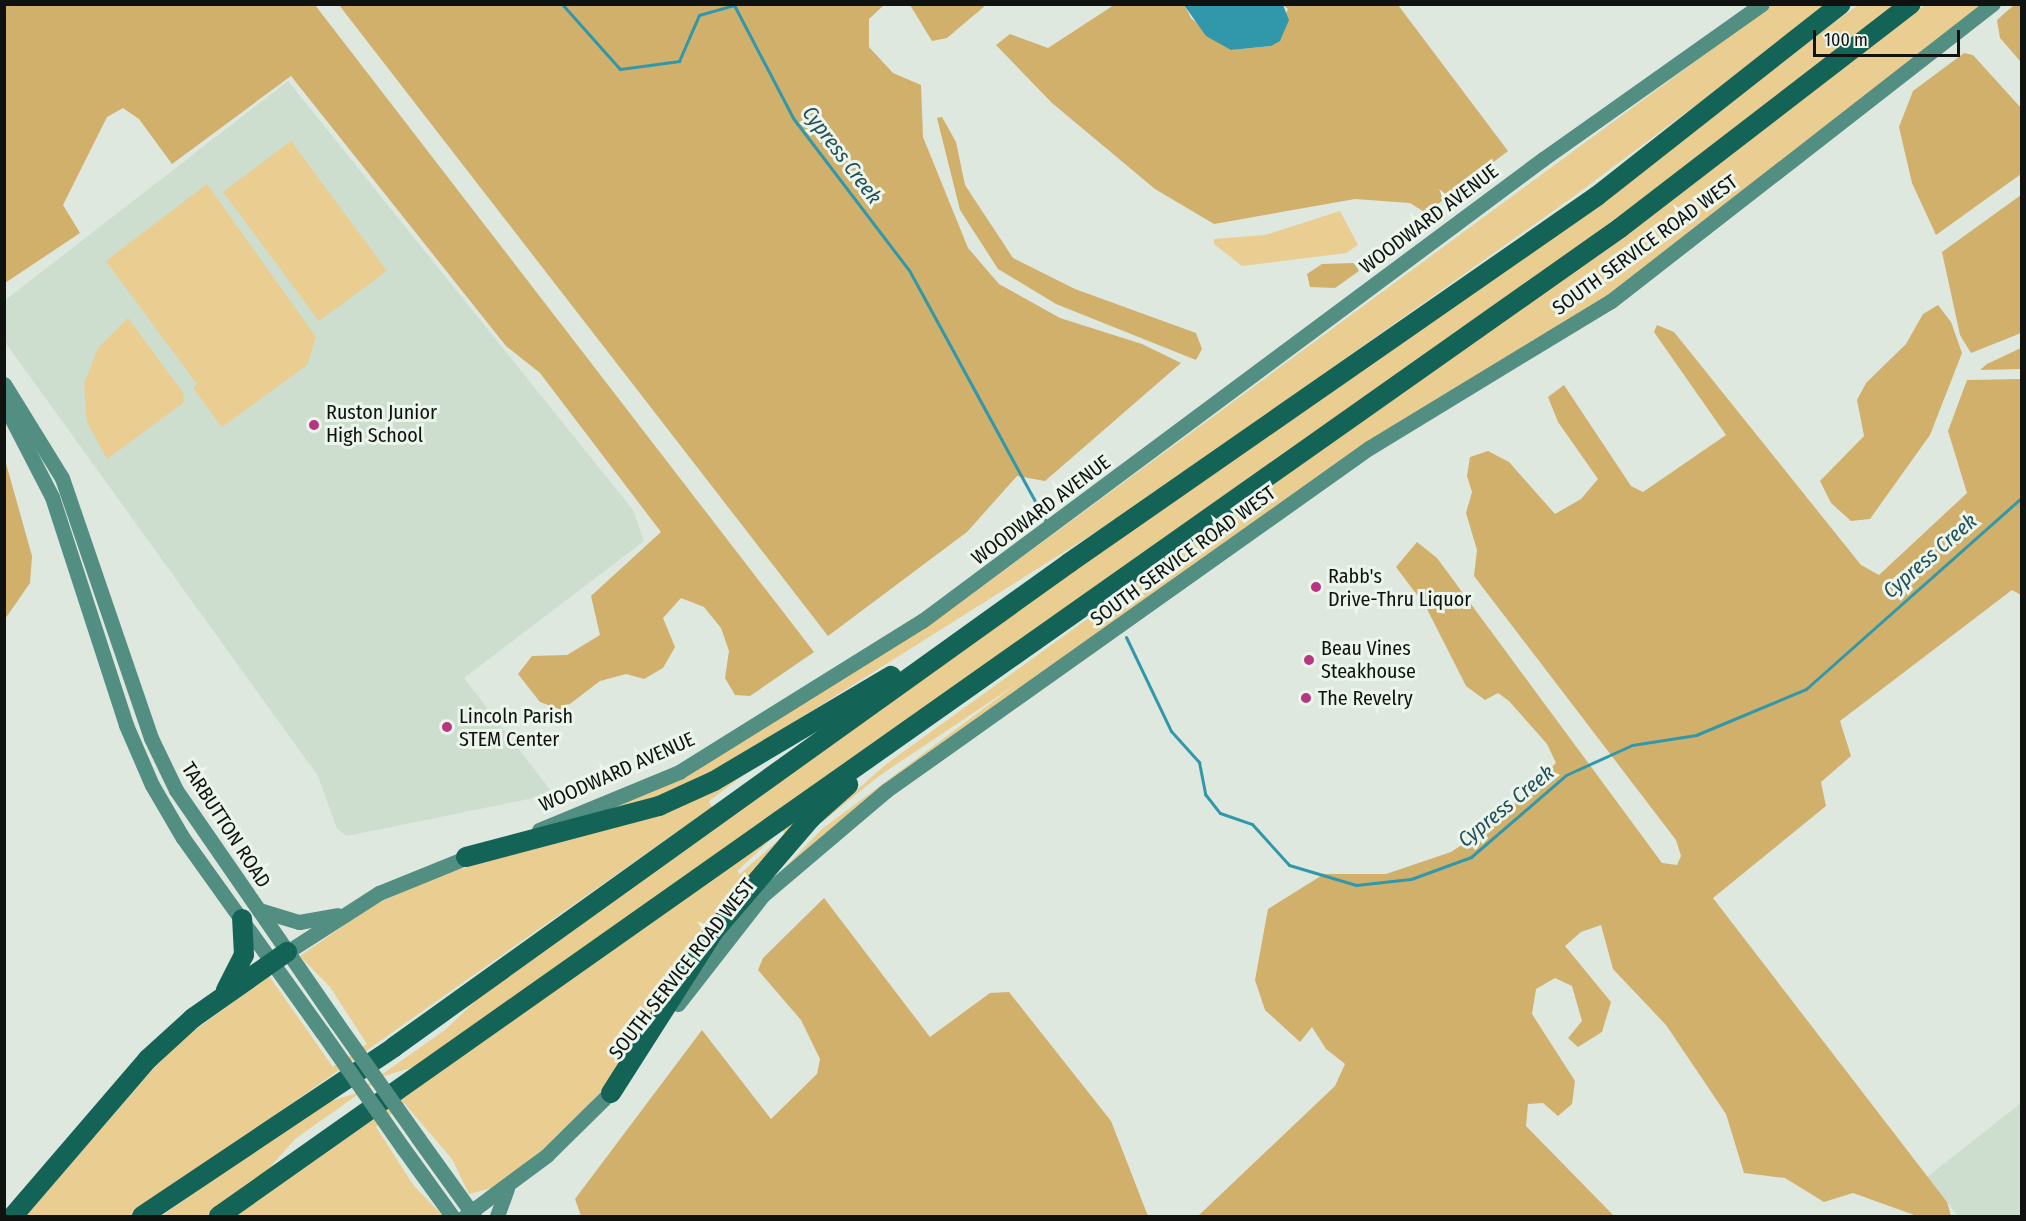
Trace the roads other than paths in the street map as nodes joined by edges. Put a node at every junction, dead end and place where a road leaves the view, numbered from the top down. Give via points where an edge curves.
1 (1762, 4) edge
2 (1841, 4) edge
3 (1911, 4) edge
4 (1993, 4) edge
5 (4, 384) edge
6 (4, 404) edge
7 (1004, 609) junction
8 (999, 665) junction
9 (466, 858) junction
10 (249, 913) junction
11 (346, 913) junction
12 (280, 958) junction
13 (219, 999) junction
14 (611, 1093) junction
15 (512, 1184) junction
16 (470, 1215) edge
17 (13, 1216) edge
18 (142, 1216) edge
19 (219, 1216) edge
20 (452, 1216) edge
21 (497, 1216) edge

1 - 9 main road, WOODWARD AVENUE via 1543,159 997,570 888,644 679,772
2 - 7 highway via 1597,196
3 - 8 highway via 1620,228
4 - 14 main road, SOUTH SERVICE ROAD WEST via 1611,301 1369,448 870,803 763,895
5 - 10 main road, TARBUTTON ROAD via 47,450 72,501 160,759
6 - 10 main road, TARBUTTON ROAD via 52,497 148,776 183,838
7 - 9 highway via 714,781 599,826
7 - 18 highway via 394,1047
8 - 14 highway via 857,777 760,873 715,930
8 - 19 highway
9 - 11 main road, WOODWARD AVENUE via 412,876
10 - 11 main road via 299,922
10 - 12 main road, TARBUTTON ROAD
10 - 13 highway via 242,962
11 - 12 main road, WOODWARD AVENUE
12 - 13 highway
12 - 16 main road, TARBUTTON ROAD, bridge via 336,1022
12 - 20 main road, TARBUTTON ROAD, bridge via 322,1032
13 - 17 highway via 148,1059
14 - 15 main road, SOUTH SERVICE ROAD WEST
15 - 16 main road, SOUTH SERVICE ROAD WEST
15 - 21 main road

